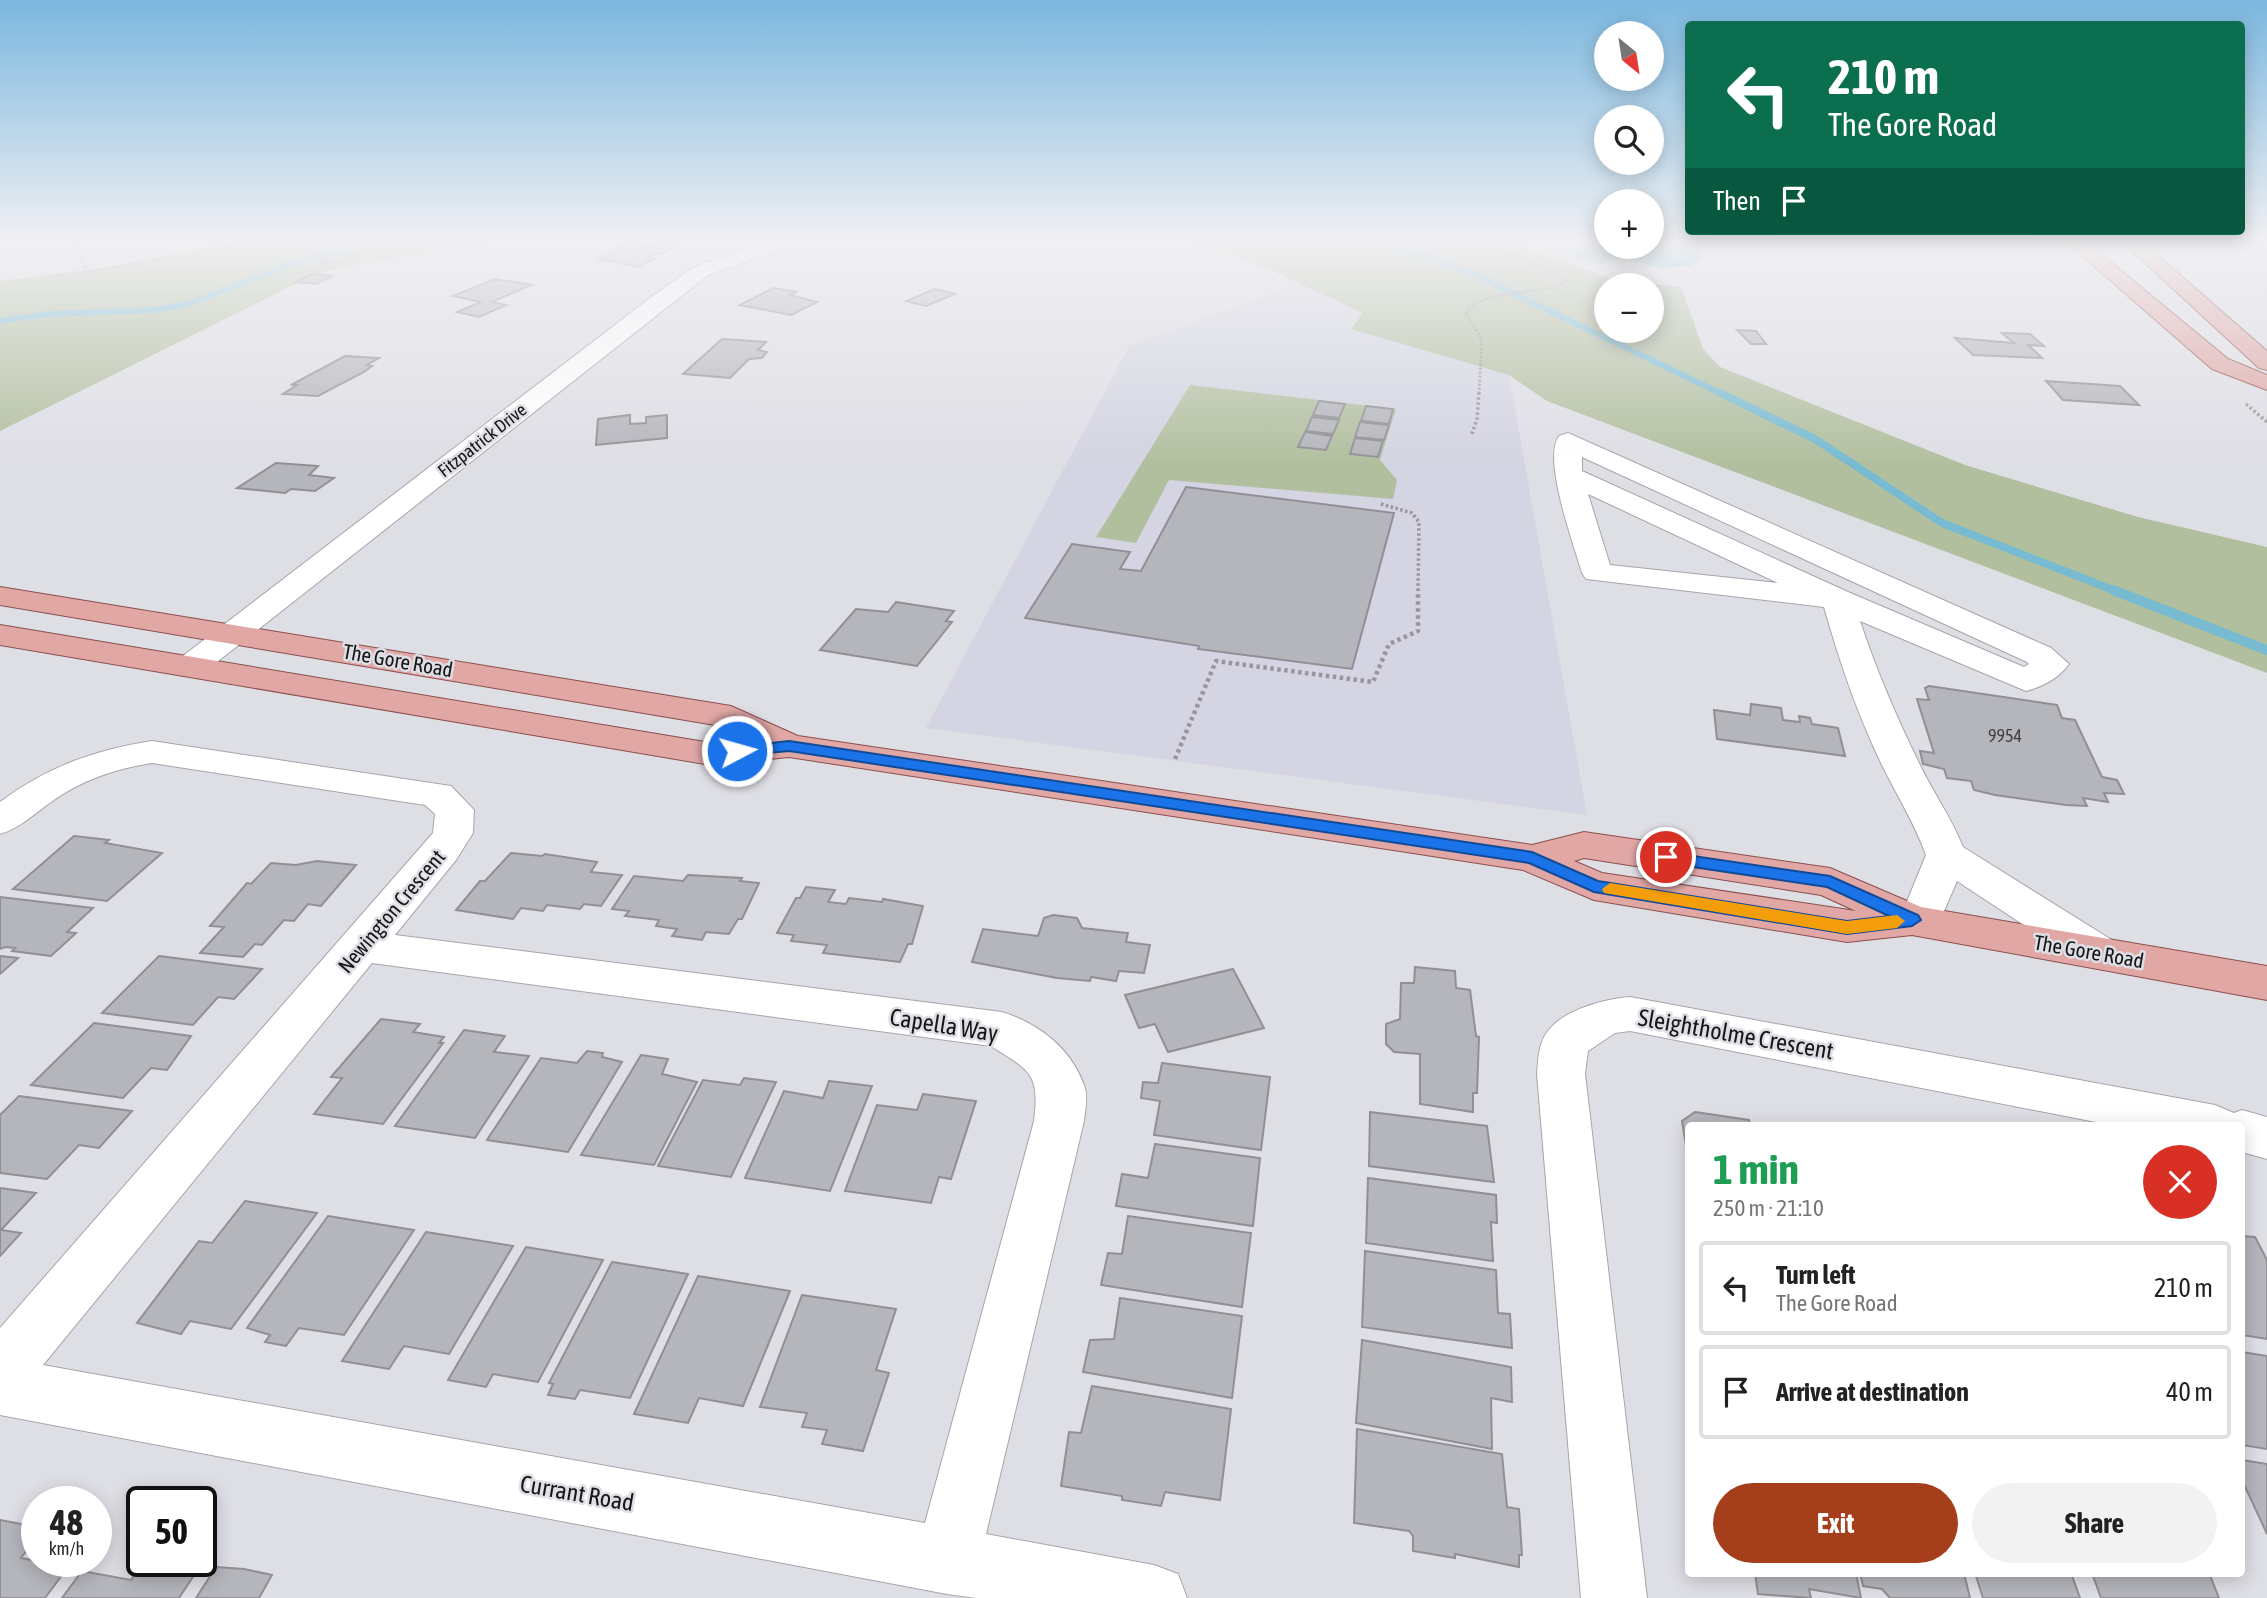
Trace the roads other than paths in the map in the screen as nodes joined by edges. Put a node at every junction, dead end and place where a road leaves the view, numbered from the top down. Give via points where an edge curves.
1 (641, 315) edge
2 (2162, 315) edge
3 (2205, 315) edge
4 (2266, 374) edge
5 (1569, 475) junction
6 (1855, 572) junction
7 (0, 596) edge
8 (1837, 599) junction
9 (234, 632) junction
10 (0, 635) edge
11 (191, 666) junction
12 (789, 746) junction
13 (0, 821) edge
14 (1946, 855) junction
15 (1916, 920) junction
16 (362, 946) junction
17 (2099, 953) junction
18 (2267, 983) edge
19 (2199, 1122) edge
20 (2245, 1132) edge
21 (2267, 1138) edge
22 (0, 1371) edge
23 (0, 1386) edge
24 (947, 1561) junction
25 (1154, 1598) edge
26 (1615, 1598) edge

1 - 9 street, Fitzpatrick Drive
2 - 4 main road via 2220,364
3 - 4 main road
5 - 6 street via 1568,441
5 - 8 street
5 - 8 street via 1597,573
6 - 8 street
6 - 8 street via 2052,664 2026,681
7 - 9 main road, The Gore Road
8 - 14 street via 1885,729
9 - 11 street, Fitzpatrick Drive
9 - 12 main road, The Gore Road via 731,717
10 - 11 main road, The Gore Road
11 - 12 main road, The Gore Road via 711,754
12 - 15 main road, The Gore Road via 1532,858 1594,886 1847,928
13 - 16 street, Newington Crescent via 73,771 109,757 152,752 437,795 455,810 453,833
14 - 15 street
14 - 17 street
15 - 17 main road, The Gore Road
16 - 22 street, Newington Crescent
16 - 24 street, Capella Way via 1002,1030 1043,1056 1062,1090 1059,1121
17 - 18 main road, The Gore Road
19 - 26 street, Sleightholme Crescent via 1630,1014 1605,1016 1564,1042 1562,1074
20 - 21 street
23 - 24 street, Currant Road
24 - 25 street, Currant Road

